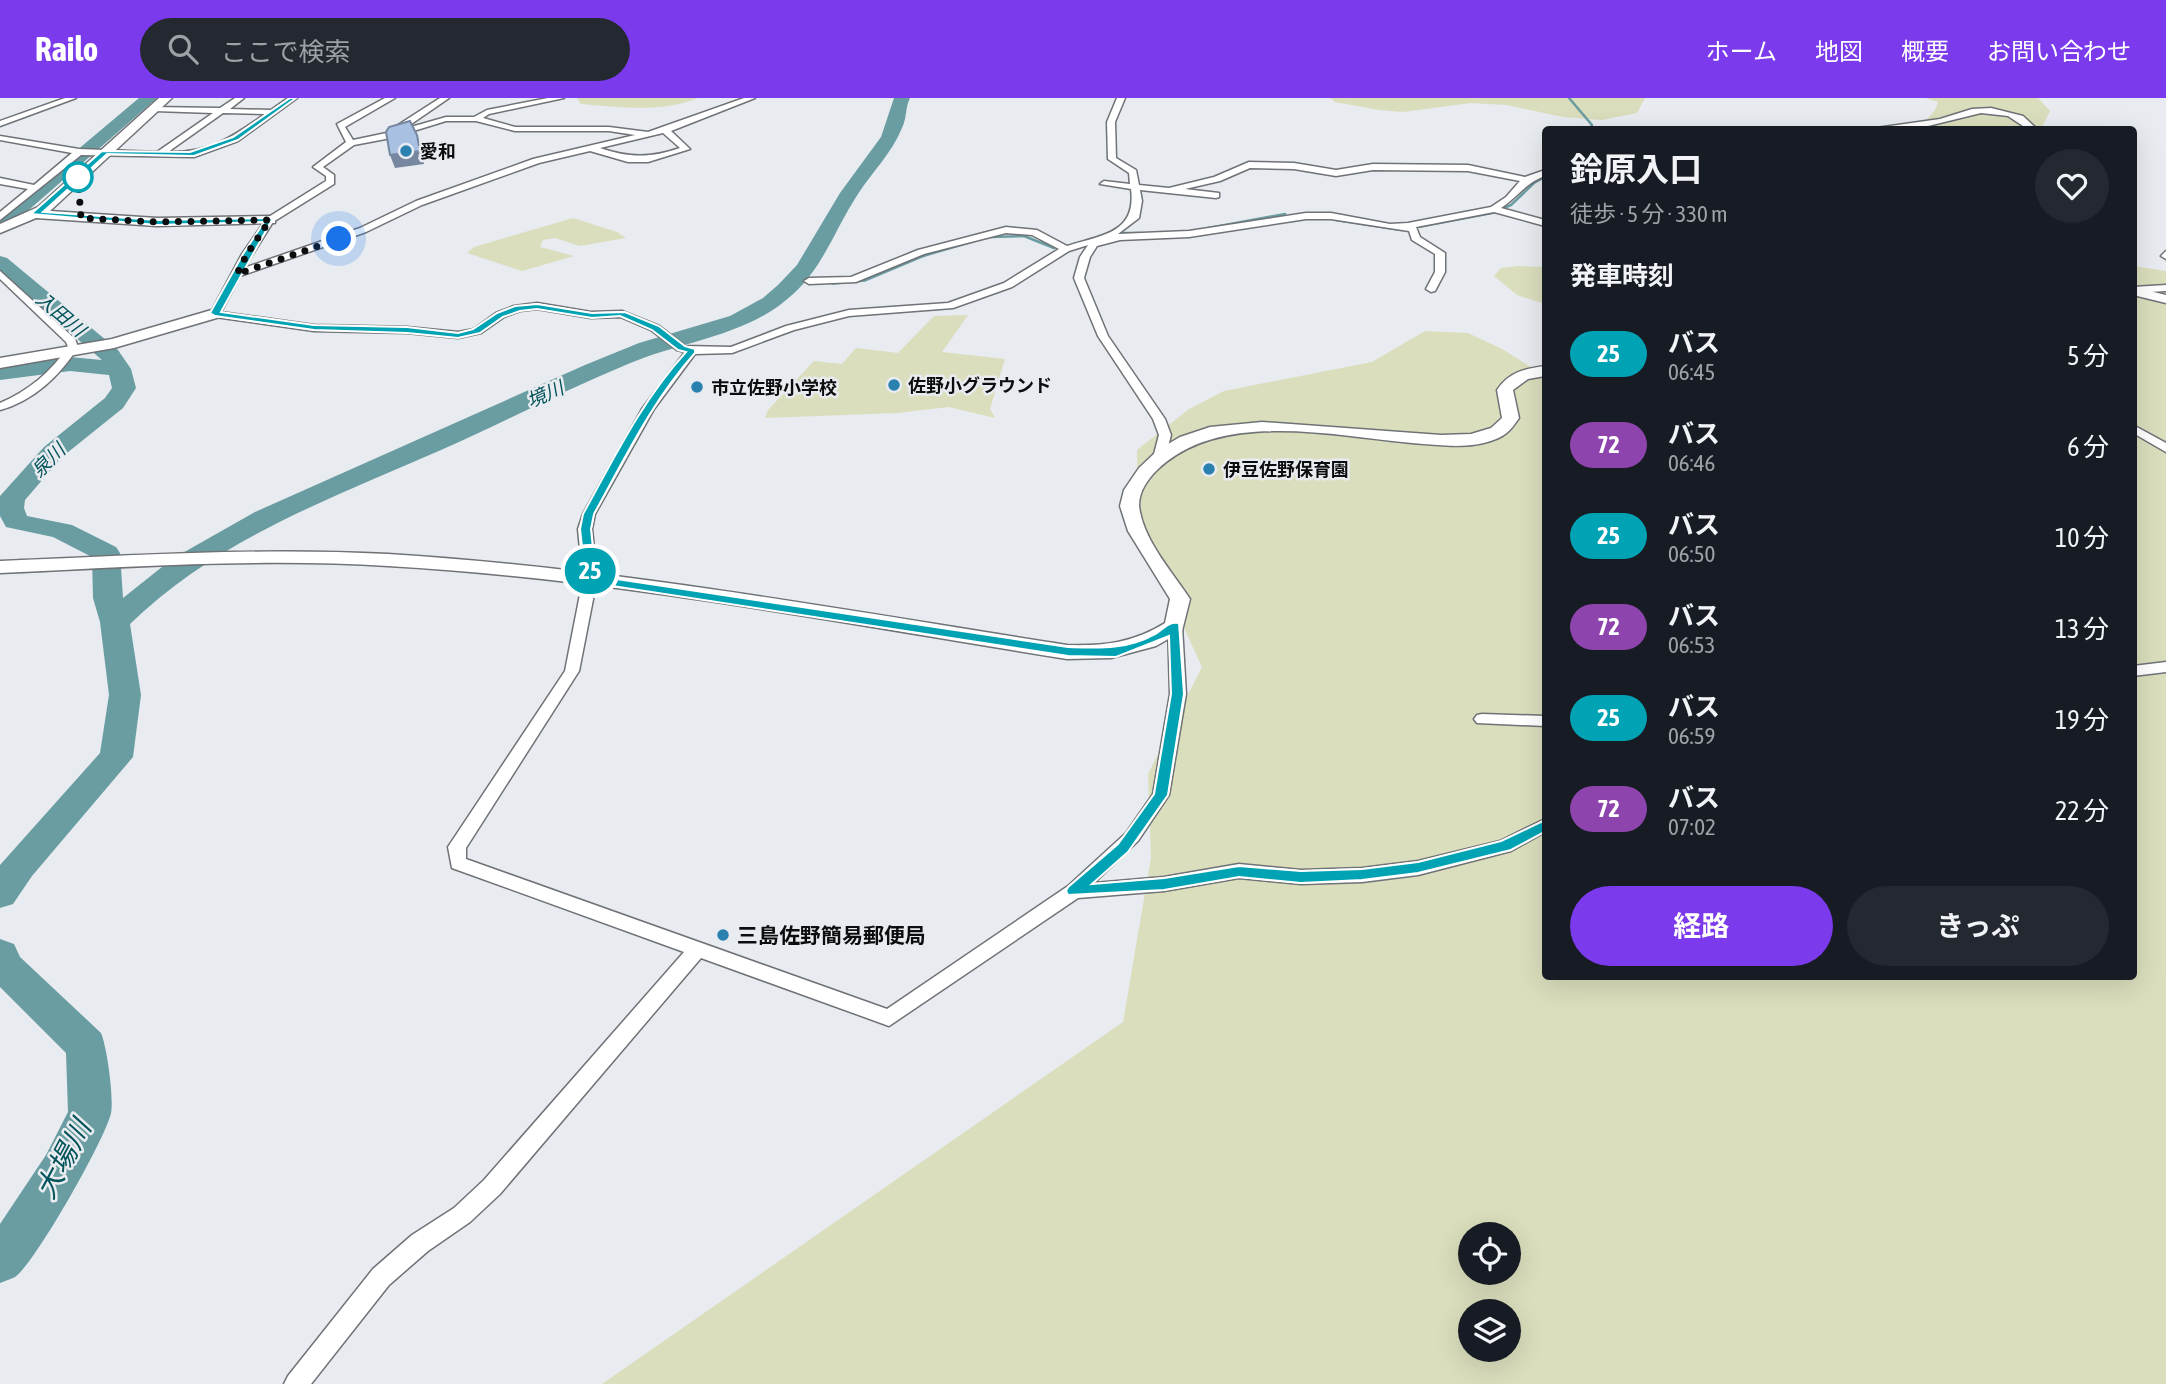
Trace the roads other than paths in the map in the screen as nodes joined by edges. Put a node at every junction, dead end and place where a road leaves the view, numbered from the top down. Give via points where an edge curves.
1 (72, 98) edge
2 (166, 98) edge
3 (240, 98) edge
4 (293, 98) edge
5 (391, 98) edge
6 (445, 98) edge
7 (560, 98) edge
8 (751, 98) edge
9 (1121, 98) edge
10 (155, 109) junction
11 (220, 111) junction
12 (272, 112) junction
13 (476, 119) junction
14 (0, 124) edge
15 (1901, 126) edge
16 (2030, 126) edge
17 (665, 130) junction
18 (648, 134) junction
19 (387, 136) junction
20 (0, 138) edge
21 (351, 143) junction
22 (591, 148) junction
23 (100, 152) junction
24 (81, 153) junction
25 (159, 154) junction
26 (1542, 174) edge
27 (1527, 180) junction
28 (0, 181) edge
29 (1104, 184) dead end
30 (1133, 187) junction
31 (36, 188) junction
32 (1171, 190) junction
33 (1216, 195) dead end
34 (1498, 210) junction
35 (35, 214) junction
36 (270, 220) junction
37 (1542, 222) edge
38 (3, 224) edge
39 (1410, 228) junction
40 (1099, 240) junction
41 (1066, 249) junction
42 (0, 274) edge
43 (237, 274) junction
44 (809, 281) dead end
45 (2166, 288) edge
46 (1431, 289) dead end
47 (2137, 290) edge
48 (2137, 291) edge
49 (2166, 299) edge
50 (215, 313) junction
51 (687, 349) junction
52 (74, 353) junction
53 (0, 363) edge
54 (1542, 372) edge
55 (0, 407) edge
56 (2137, 430) edge
57 (2166, 448) edge
58 (1159, 458) junction
59 (0, 567) edge
60 (590, 579) junction
61 (1175, 626) junction
62 (2166, 667) edge
63 (2137, 671) edge
64 (1482, 719) dead end
65 (1542, 721) edge
66 (1542, 827) edge
67 (1074, 891) junction
68 (698, 948) junction
69 (296, 1384) edge

1 - 14 street
2 - 10 street
3 - 11 street
4 - 12 street
5 - 21 street via 340,126
6 - 19 street
7 - 13 street via 487,112
8 - 17 street
9 - 30 street via 1111,115 1108,134 1112,159 1133,172
10 - 11 street
10 - 23 street
11 - 12 street
11 - 25 street
12 - 25 street via 235,139 191,155
13 - 18 street via 516,129 609,129
13 - 19 street via 446,119
15 - 16 street via 2007,109
17 - 18 street
17 - 22 street via 686,149 636,161
18 - 22 street
19 - 21 street
20 - 24 street
21 - 36 street via 317,167 330,175 331,182
22 - 43 street via 536,161
23 - 24 street
23 - 25 street
23 - 35 street
24 - 31 street
26 - 27 street
27 - 32 street via 1468,168 1373,167 1336,173 1248,165 1217,179
27 - 34 street
28 - 31 street
29 - 30 street
30 - 32 street
30 - 40 street via 1137,201 1134,218
31 - 38 street
32 - 33 street
34 - 37 street
34 - 39 street
35 - 36 street via 157,222
35 - 38 street
36 - 43 street
39 - 40 street via 1306,216 1189,234
39 - 46 street via 1415,238 1442,257
40 - 41 street
40 - 58 street via 1085,257 1079,278 1103,336 1159,419 1165,435
41 - 44 street via 1034,232 1006,230 921,252 852,280
41 - 51 street via 1008,285 949,306 849,313 732,350
42 - 52 street via 71,341
43 - 50 street
45 - 47 street
48 - 49 street
50 - 51 street via 314,328 458,335 477,331 509,312 537,306 592,316 622,314
50 - 52 street
51 - 60 street via 647,408 589,514 585,529
52 - 53 street
52 - 55 street via 27,395
54 - 58 street via 1515,377 1508,384 1505,390 1511,418 1505,428 1490,436 1441,439 1256,426 1203,436
56 - 57 street
58 - 61 street via 1137,482 1130,513 1180,599
59 - 60 street via 219,559 388,561
60 - 61 street via 1068,652 1116,653
60 - 68 street via 572,671 457,847 458,863
61 - 67 street via 1178,694 1161,795 1123,848
62 - 63 street
64 - 65 street
66 - 67 street via 1505,846 1418,868 1301,877 1239,872
67 - 68 street via 888,1018
68 - 69 street via 492,1187 381,1277

